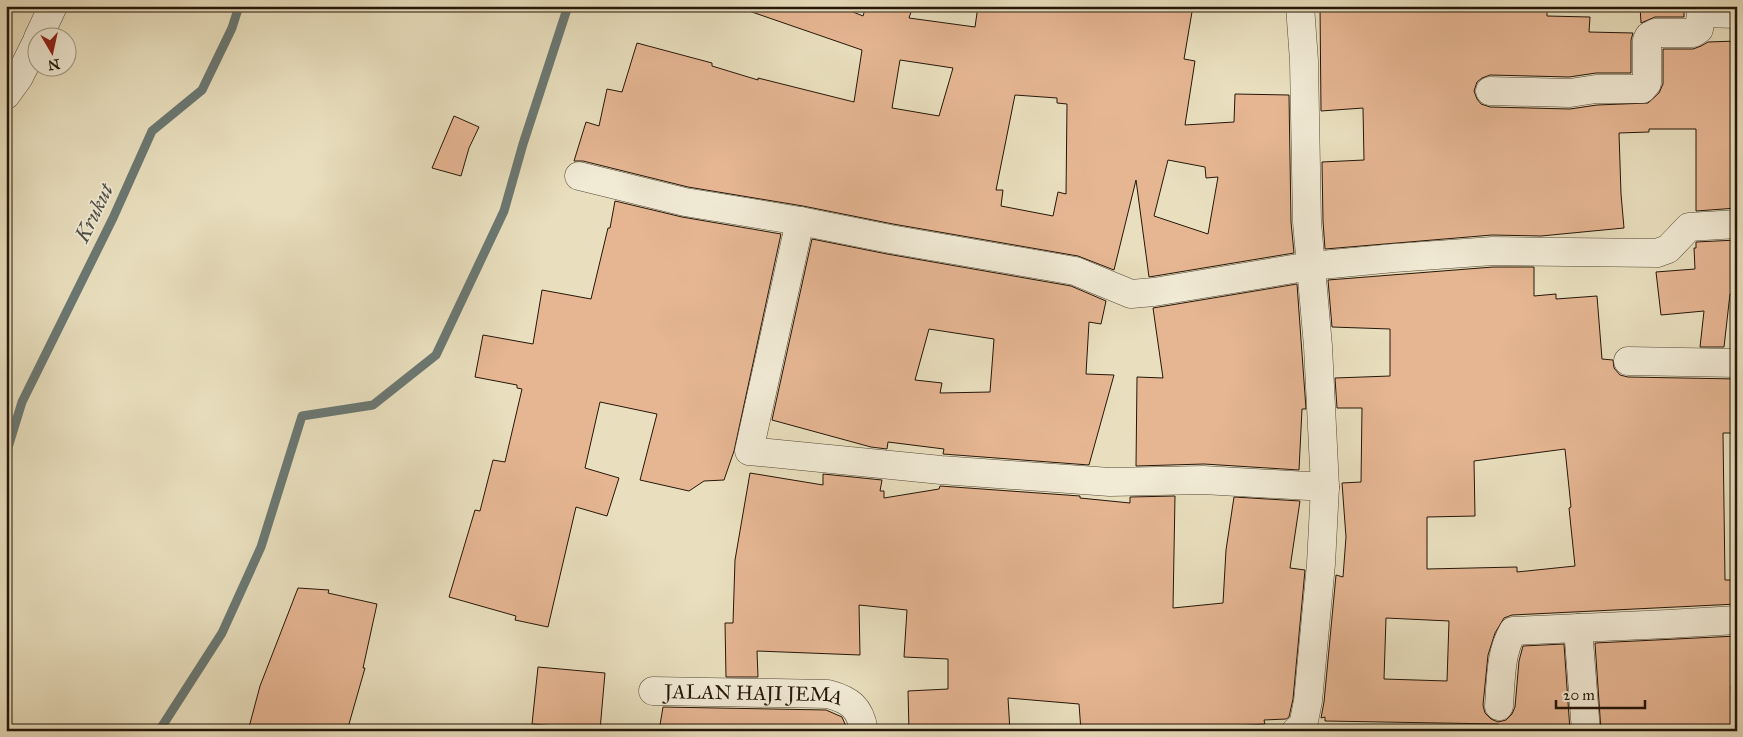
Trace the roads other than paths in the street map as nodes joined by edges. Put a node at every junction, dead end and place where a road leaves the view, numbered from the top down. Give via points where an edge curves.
1 (53, 6) edge
2 (1300, 6) edge
3 (1737, 14) edge
4 (43, 28) edge
5 (28, 59) edge
6 (1490, 91) dead end
7 (6, 95) edge
8 (579, 176) dead end
9 (800, 221) junction
10 (1737, 224) edge
11 (1311, 266) junction
12 (1628, 361) dead end
13 (1737, 363) edge
14 (1325, 487) junction
15 (1737, 620) edge
16 (1578, 628) junction
17 (654, 691) dead end
18 (1499, 706) dead end
19 (1305, 729) edge
20 (864, 731) edge
21 (1586, 731) edge

1 - 4 street
2 - 11 street
3 - 6 street via 1701,13 1699,29 1694,33 1655,33 1650,36 1647,40 1647,83 1642,89 1570,93
5 - 7 street
8 - 9 street via 685,202
9 - 11 street via 1075,271 1131,294
9 - 14 street via 749,451 941,470 1110,482 1203,480
10 - 11 street via 1689,227 1668,248 1657,253 1493,251
11 - 14 street
12 - 13 street
14 - 19 street
15 - 16 street
16 - 18 street via 1513,631 1503,661
16 - 21 street
17 - 20 street, JALAN HAJI JEMA via 828,694 844,698 856,707

